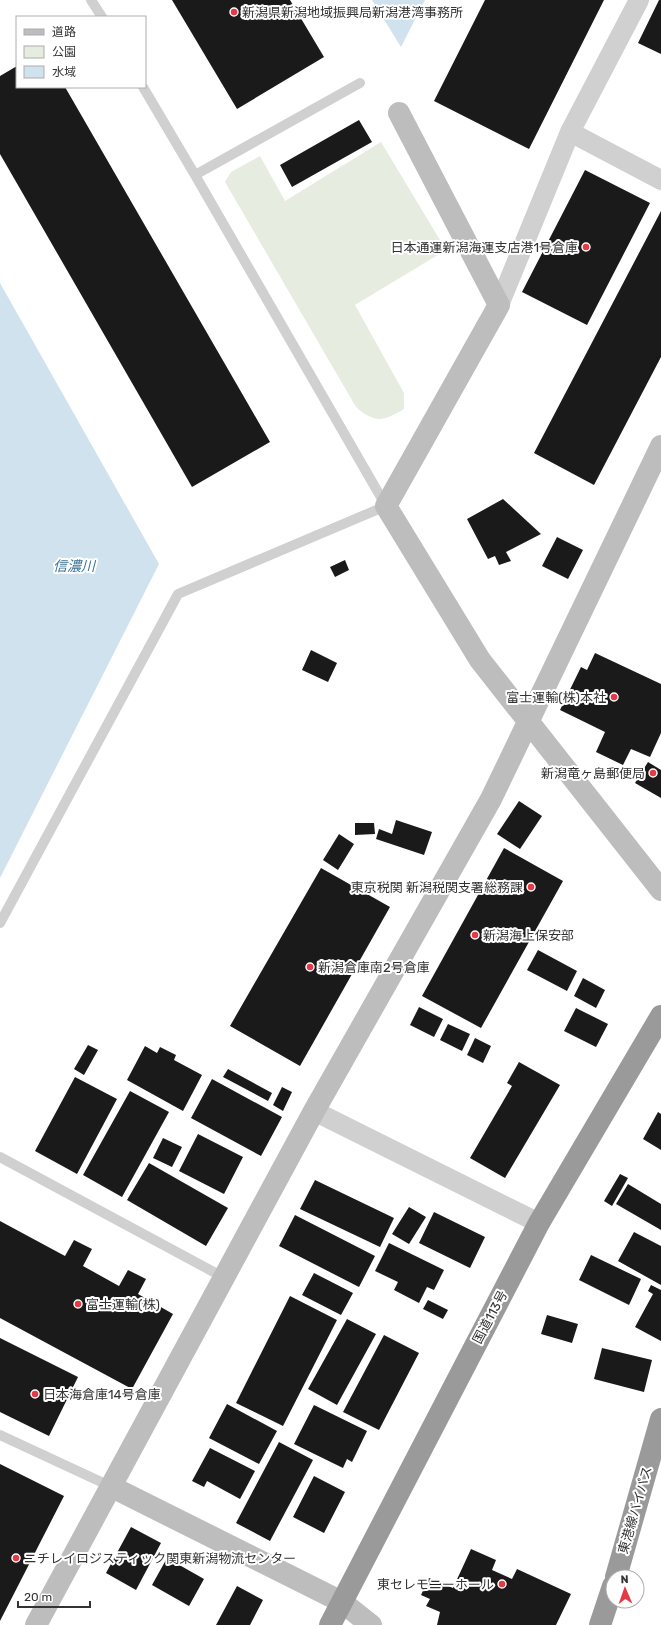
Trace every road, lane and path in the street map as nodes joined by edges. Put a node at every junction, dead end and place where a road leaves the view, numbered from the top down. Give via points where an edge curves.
1 (92, 0) edge
2 (639, 0) edge
3 (101, 16) edge
4 (360, 83) dead end
5 (144, 88) edge
6 (398, 112) dead end
7 (570, 132) junction
8 (195, 175) junction
9 (661, 180) edge
10 (499, 305) junction
11 (661, 446) edge
12 (386, 506) junction
13 (528, 721) junction
14 (661, 890) edge
15 (0, 924) edge
16 (661, 1016) edge
17 (314, 1111) junction
18 (0, 1157) edge
19 (539, 1223) junction
20 (223, 1277) junction
21 (661, 1419) edge
22 (0, 1435) edge
23 (112, 1487) junction
24 (618, 1569) edge
25 (342, 1602) junction
26 (605, 1609) edge
27 (36, 1625) edge
28 (330, 1625) edge
29 (371, 1625) edge
30 (600, 1625) edge

1 - 3 lane
2 - 7 street
4 - 8 lane
5 - 8 lane
6 - 10 street
7 - 9 street
7 - 10 street
8 - 12 lane
10 - 12 street
11 - 13 street
12 - 13 street via 480,660
12 - 15 lane via 178,594
13 - 14 street
13 - 17 street via 491,799
16 - 19 highway, 国道113号
17 - 19 street
17 - 20 street
18 - 20 lane
19 - 25 highway, 国道113号
20 - 23 street
21 - 24 highway, 東港線バイパス
22 - 23 lane
23 - 25 street
23 - 27 street
25 - 28 highway, 国道113号
25 - 29 street
26 - 30 highway

